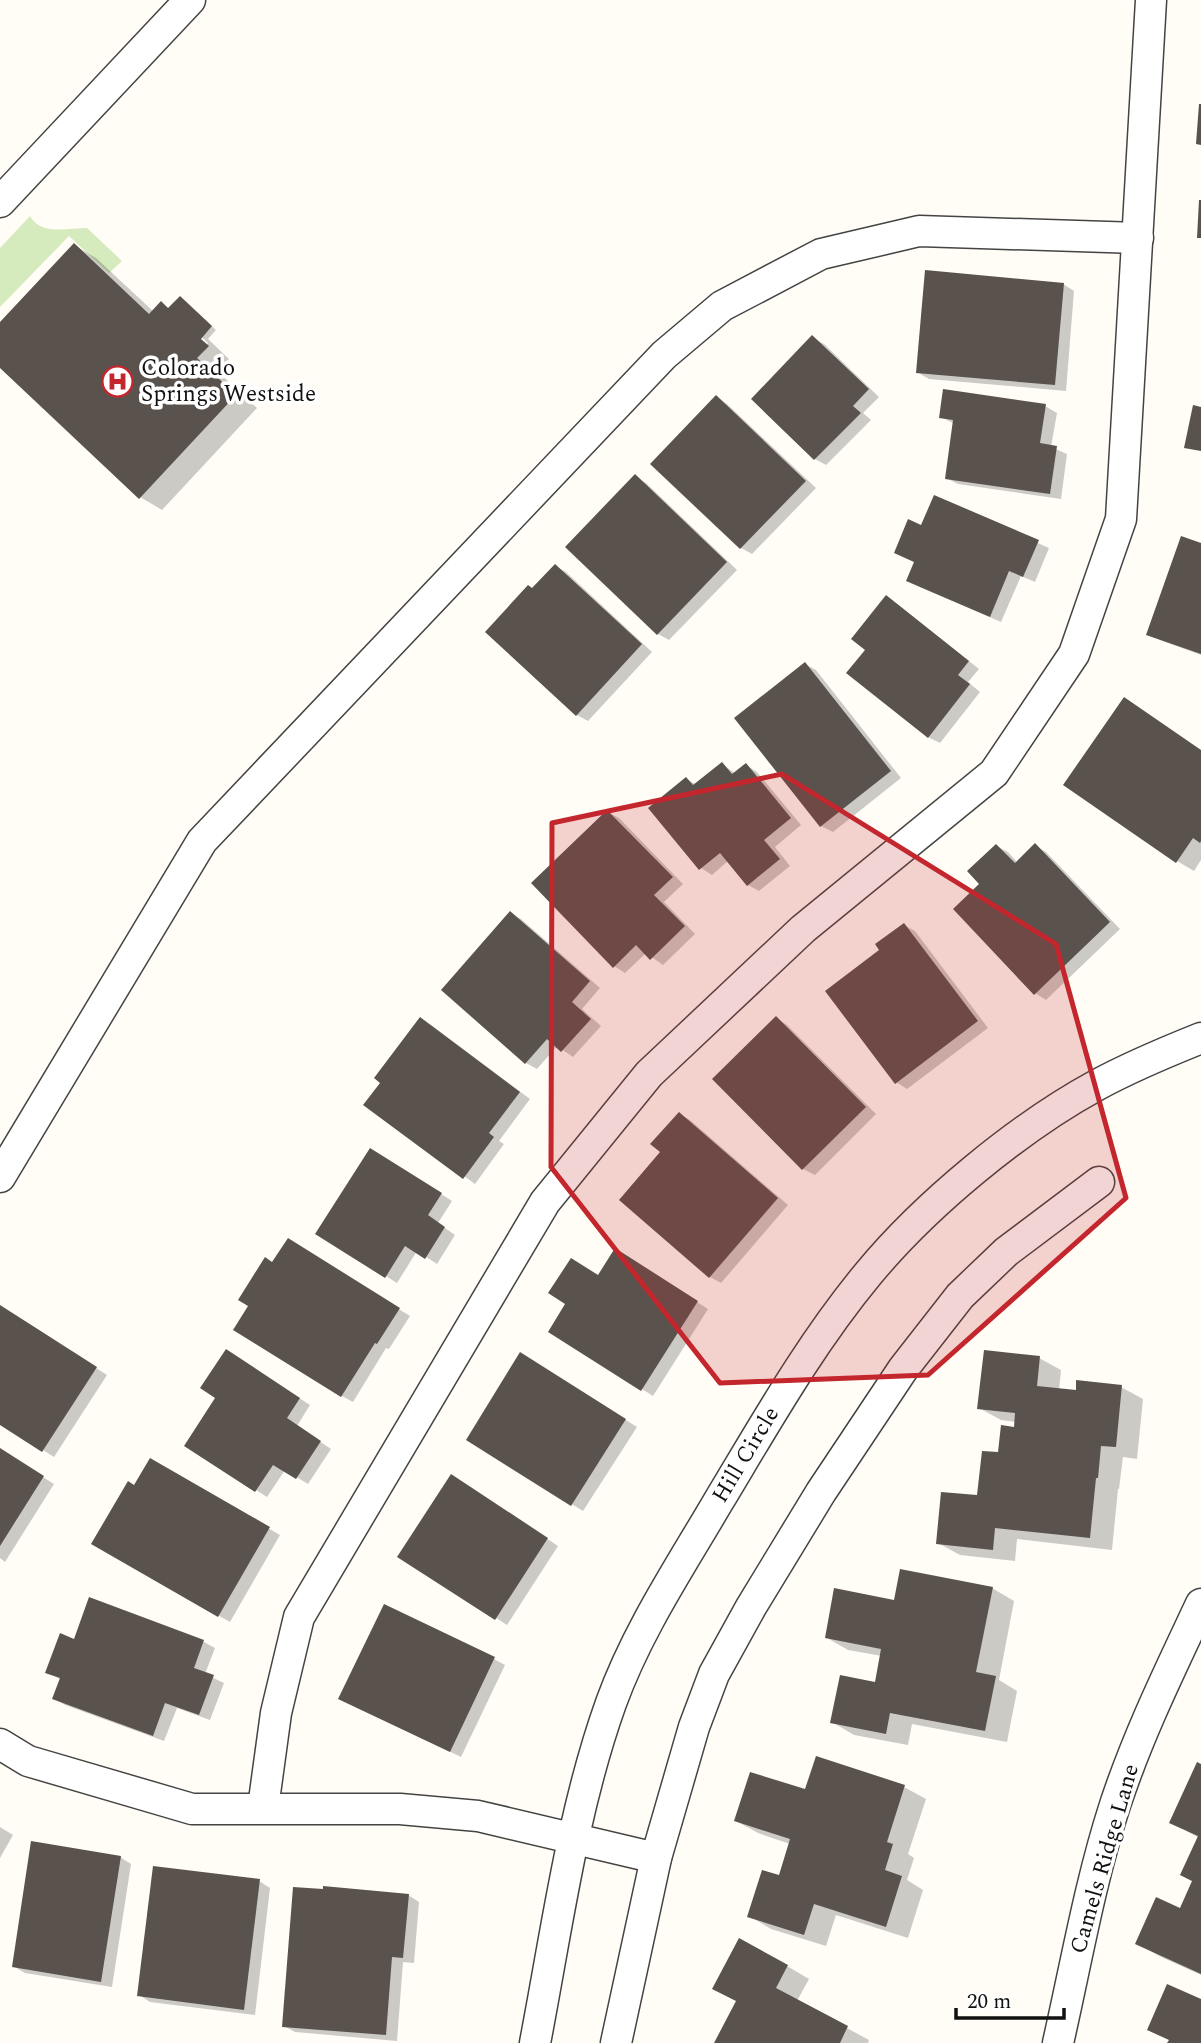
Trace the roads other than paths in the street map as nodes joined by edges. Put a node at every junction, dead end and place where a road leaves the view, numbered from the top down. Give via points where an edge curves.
1 (190, 0) edge
2 (1151, 0) edge
3 (0, 202) edge
4 (1138, 237) junction
5 (1201, 1038) edge
6 (0, 1177) edge
7 (1099, 1182) dead end
8 (1201, 1604) edge
9 (0, 1744) edge
10 (262, 1808) junction
11 (573, 1839) junction
12 (656, 1858) junction
13 (536, 2043) edge
14 (616, 2043) edge
15 (1058, 2043) edge

1 - 3 street
2 - 4 street
4 - 6 street via 919,231 821,254 722,306 664,355 202,841
4 - 10 street via 1121,519 1074,654 994,773 803,929 649,1074 545,1202 299,1617 276,1713
5 - 11 street, Hill Circle via 1096,1085 1035,1124 919,1219 869,1273 775,1407 640,1636 594,1755
7 - 12 street via 1006,1252 960,1296 903,1369 821,1492 714,1674
8 - 15 street, Camels Ridge Lane via 1150,1710 1115,1805
9 - 10 street via 28,1761 192,1809
10 - 11 street via 400,1809 478,1816
11 - 12 street
11 - 13 street, Hill Circle
12 - 14 street

